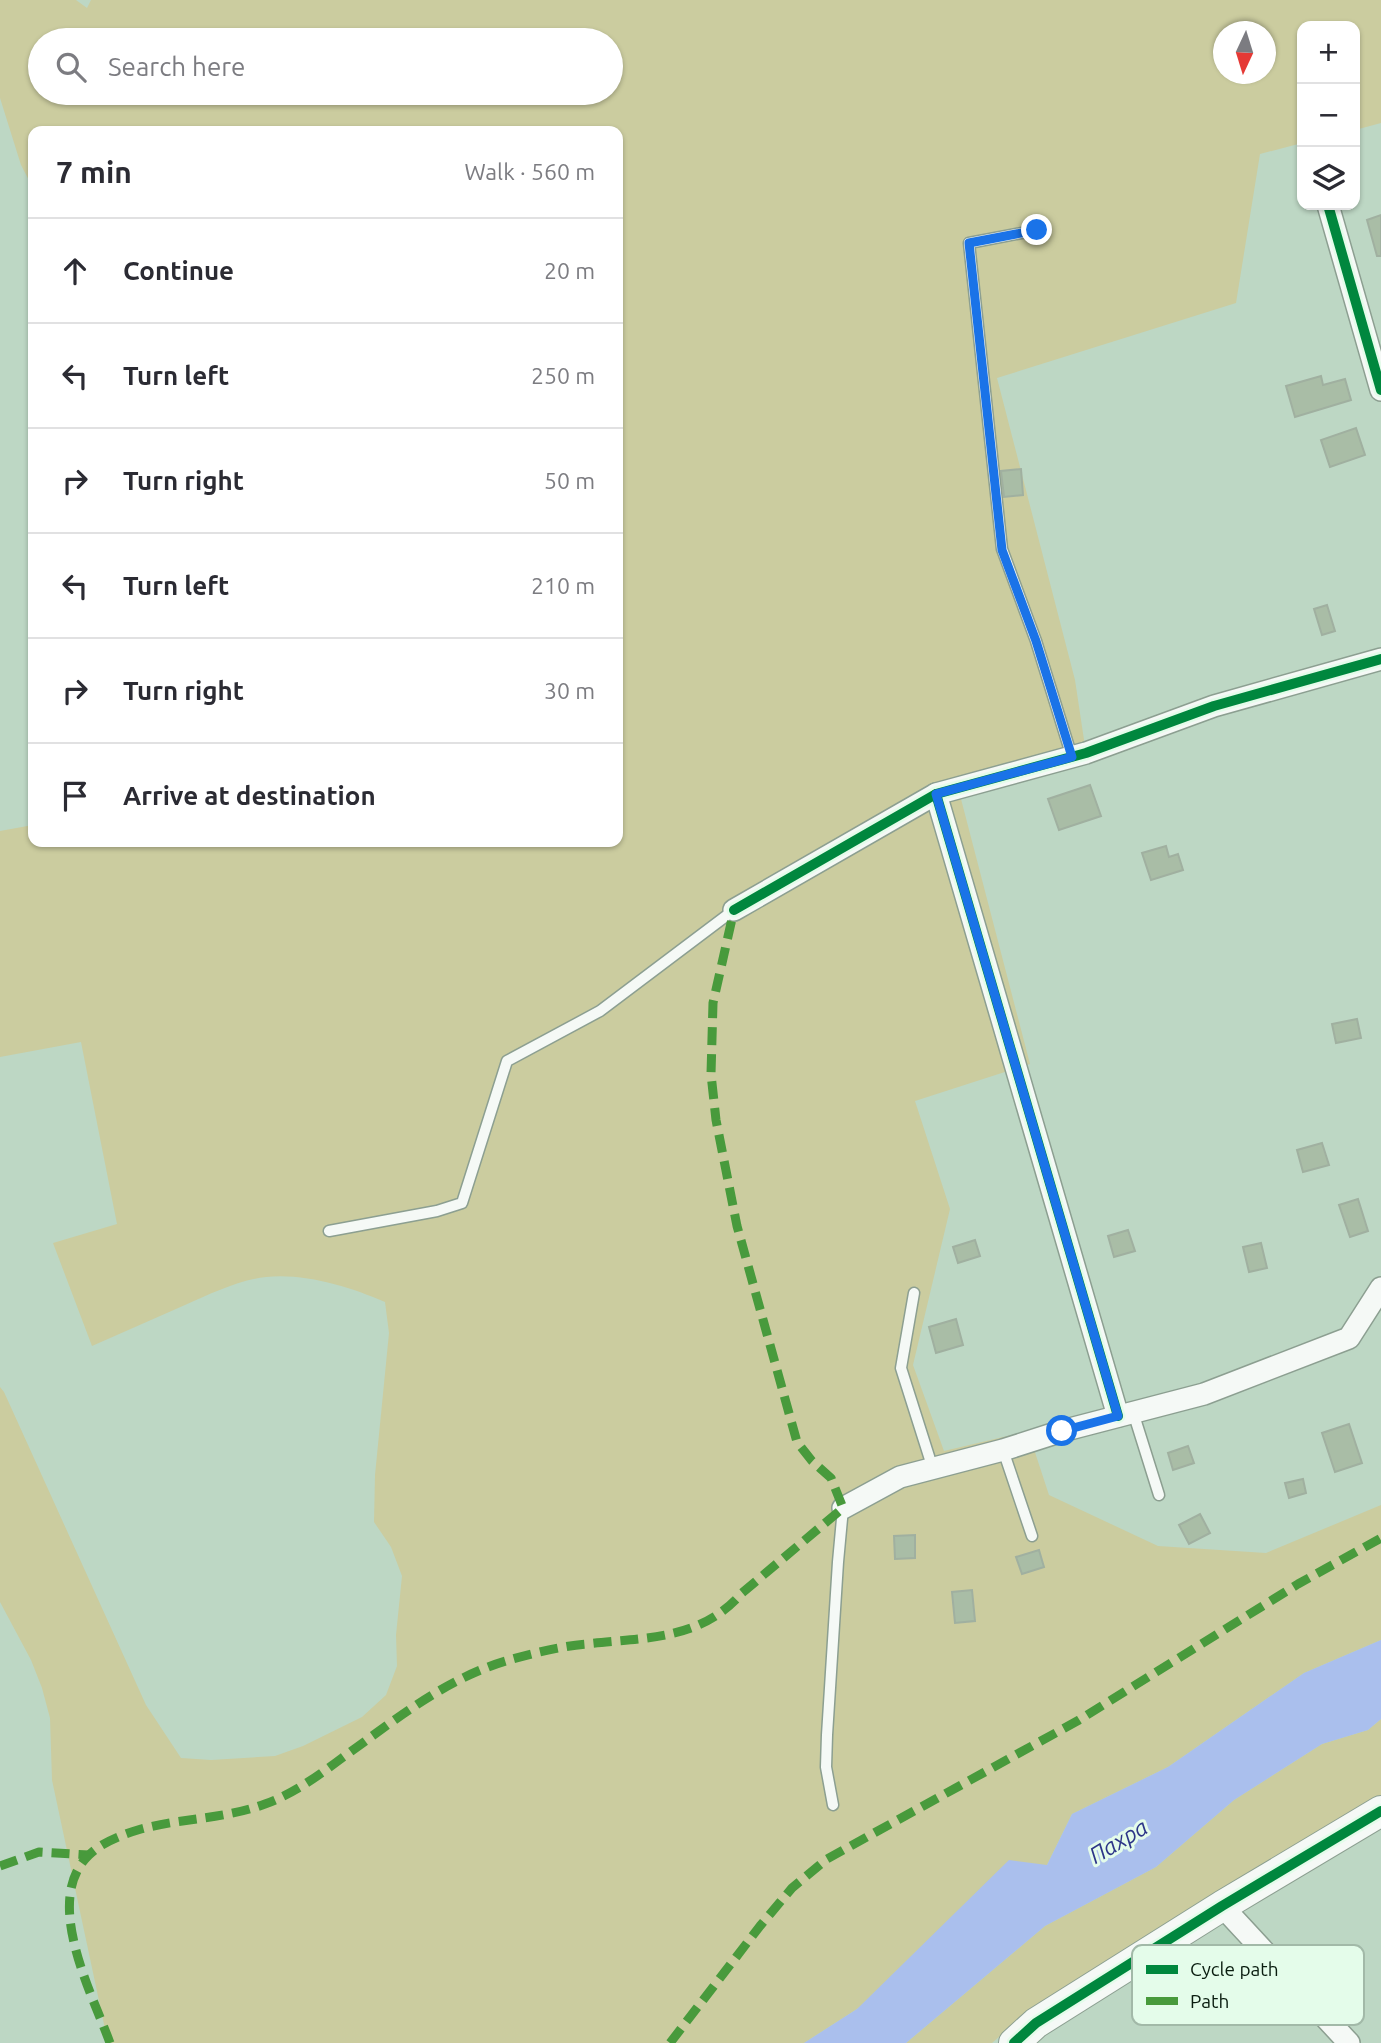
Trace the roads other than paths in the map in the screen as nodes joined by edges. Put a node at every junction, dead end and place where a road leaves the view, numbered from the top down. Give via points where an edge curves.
1 (1329, 210) edge
2 (1037, 230) dead end
3 (1381, 390) edge
4 (1381, 659) edge
5 (1072, 757) junction
6 (936, 794) junction
7 (734, 910) joint
8 (328, 1231) dead end
9 (1381, 1288) edge
10 (914, 1293) dead end
11 (1126, 1414) junction
12 (1003, 1450) junction
13 (933, 1469) junction
14 (1158, 1495) dead end
15 (843, 1508) joint
16 (1032, 1536) dead end
17 (833, 1805) dead end
18 (1381, 1811) edge
19 (1222, 1906) junction
20 (1160, 1945) edge
21 (1258, 1945) edge
22 (1132, 1963) edge
23 (1332, 2025) edge
24 (1014, 2043) edge
25 (1349, 2043) edge

1 - 3 street
2 - 5 lane via 969,243 1002,550
4 - 5 street via 1214,706
5 - 6 street
6 - 7 street
6 - 11 street
7 - 8 lane via 600,1011 507,1061 462,1203 437,1212
9 - 11 street via 1349,1338 1204,1394
10 - 13 lane via 901,1368
11 - 12 street
11 - 14 lane
12 - 13 street
12 - 16 lane
13 - 15 street via 900,1477
15 - 17 lane via 825,1767
18 - 19 street
19 - 20 street
19 - 21 street
22 - 24 street via 1037,2023
23 - 25 street

